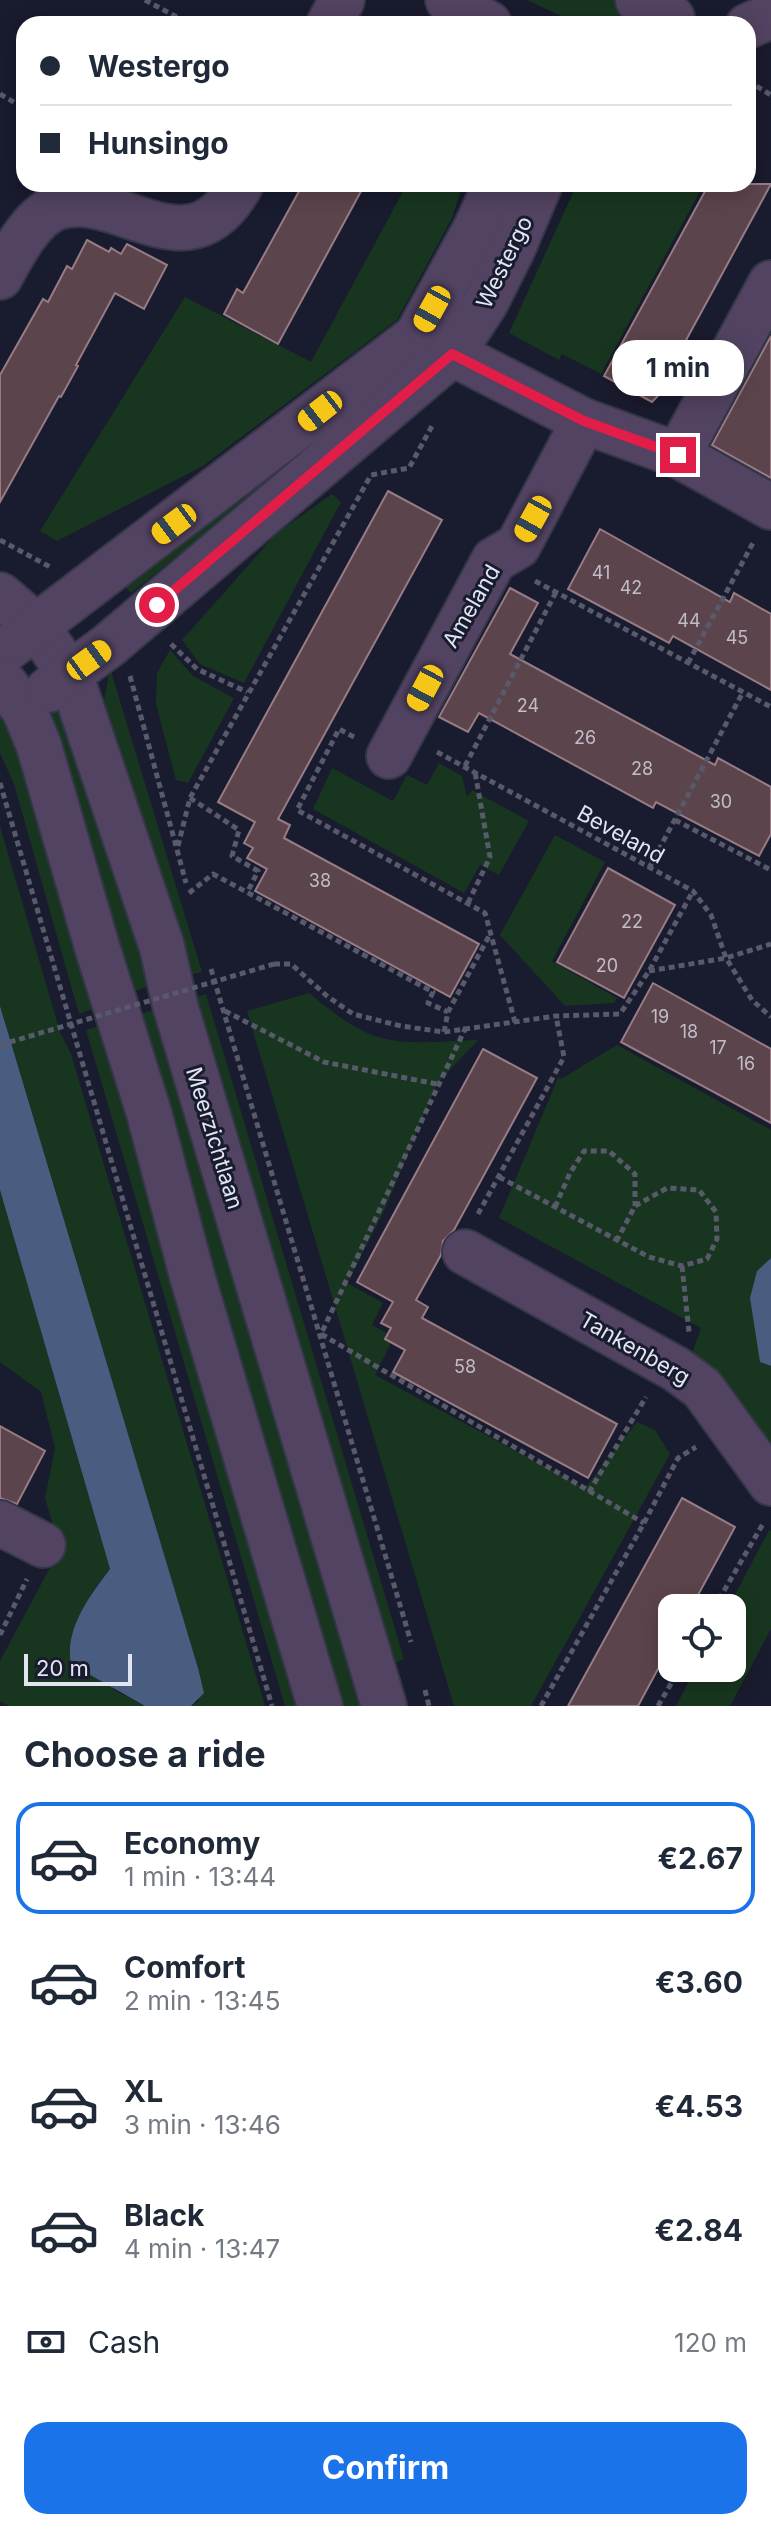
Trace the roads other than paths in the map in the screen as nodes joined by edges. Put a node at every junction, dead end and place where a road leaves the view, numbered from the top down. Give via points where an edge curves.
1 (448, 0) edge
2 (475, 16) edge
3 (236, 192) edge
4 (492, 192) edge
5 (537, 192) edge
6 (0, 277) edge
7 (771, 283) edge
8 (435, 345) junction
9 (584, 421) junction
10 (678, 455) junction
11 (763, 522) edge
12 (0, 595) edge
13 (36, 626) junction
14 (0, 654) edge
15 (70, 674) junction
16 (12, 693) edge
17 (393, 748) road end
18 (465, 1252) road end
19 (771, 1483) edge
20 (0, 1523) edge
21 (43, 1545) road end
22 (320, 1706) edge
23 (384, 1706) edge

1 - 2 street
3 - 6 street via 213,218 182,228 89,204 56,207 24,233
4 - 8 street, Westergo
5 - 8 street, Westergo via 486,302
7 - 10 street
8 - 9 street
8 - 13 street, Westergo via 186,514
8 - 15 street, Westergo via 108,646
9 - 10 street
9 - 17 street, Ameland via 518,546 494,560
10 - 11 street
12 - 13 street, Meerzichtlaan
13 - 14 street, Westergo
13 - 15 street, Meerzichtlaan
15 - 16 street, Westergo
15 - 23 street, Meerzichtlaan via 162,947
16 - 22 street via 39,746
18 - 19 street, Tankenberg via 672,1366 702,1388
20 - 21 street

